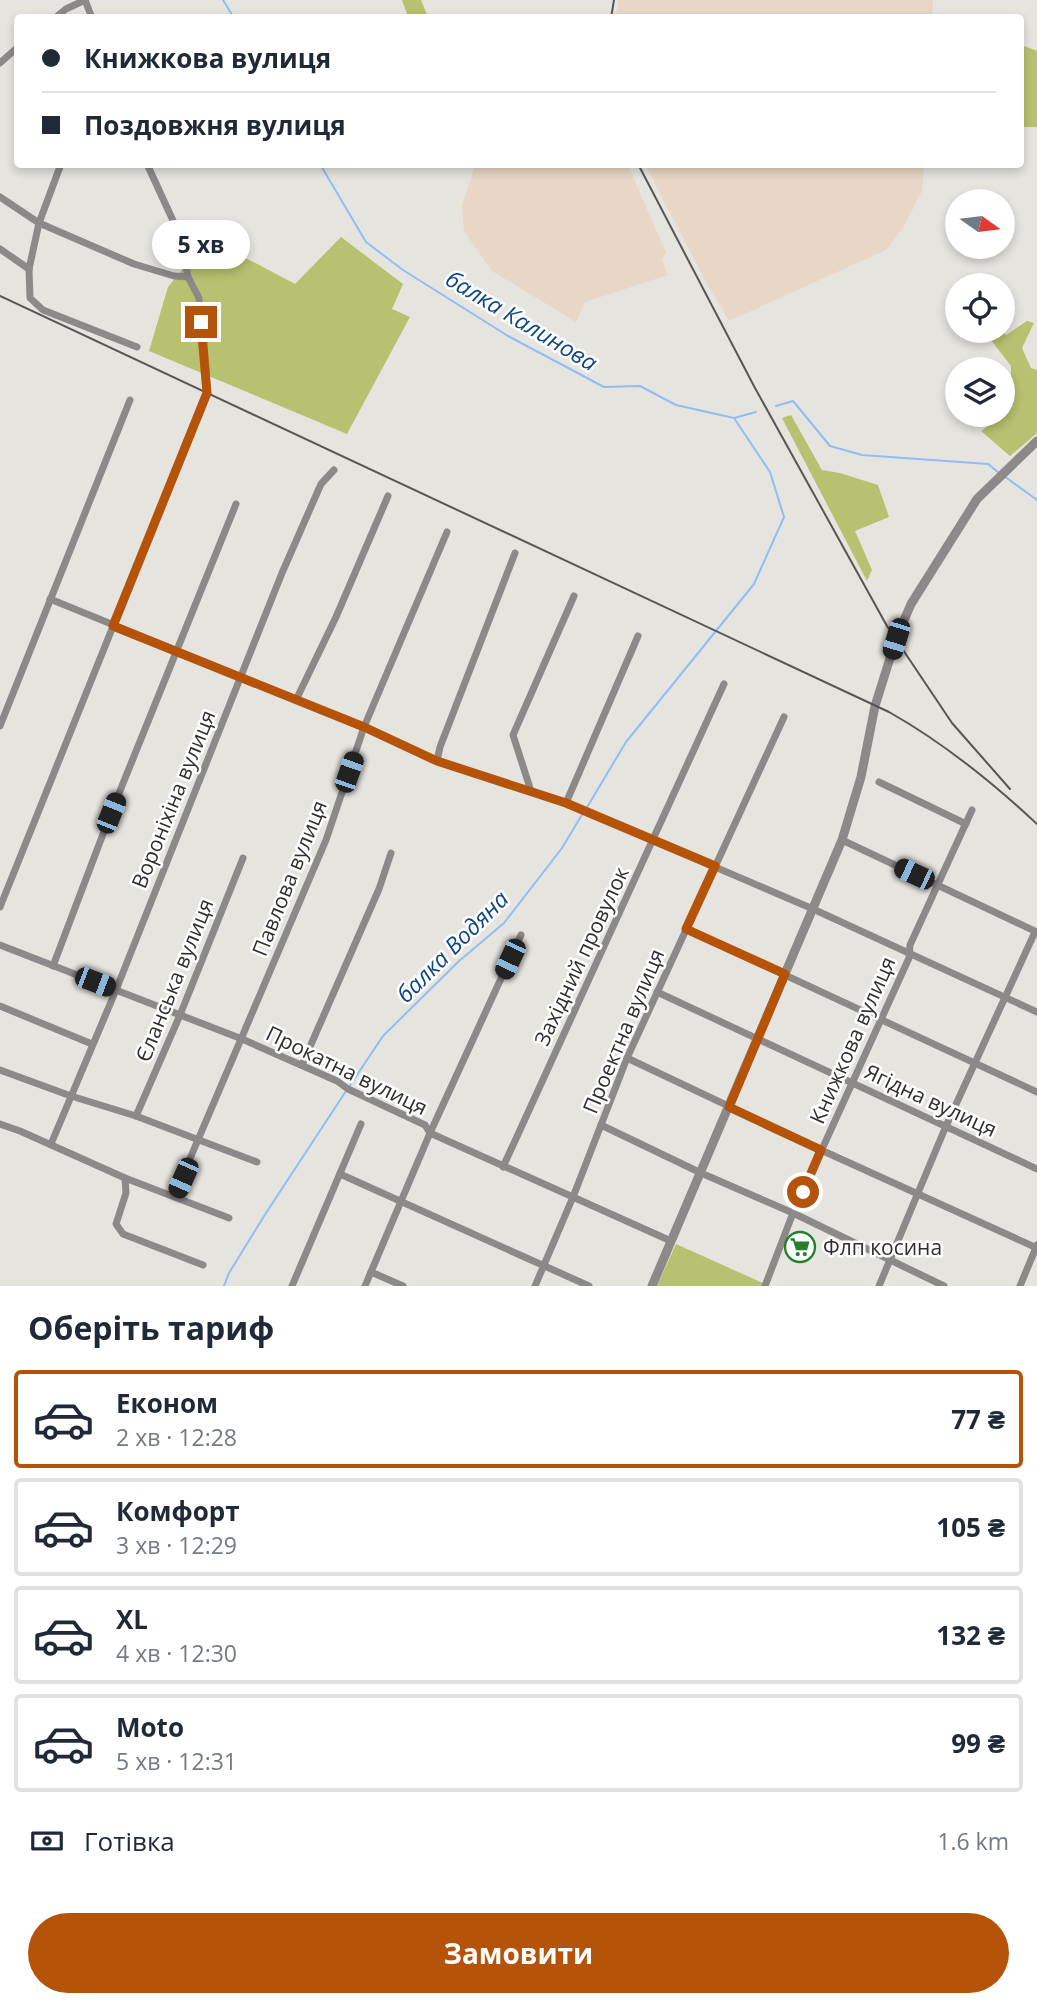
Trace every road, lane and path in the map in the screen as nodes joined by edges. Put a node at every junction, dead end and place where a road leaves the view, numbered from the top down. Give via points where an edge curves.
1 (85, 0) edge
2 (60, 14) edge
3 (14, 51) edge
4 (0, 63) edge
5 (60, 168) edge
6 (150, 168) edge
7 (0, 197) edge
8 (39, 223) junction
9 (0, 249) edge
10 (29, 269) junction
11 (188, 277) junction
12 (138, 347) dead end
13 (130, 400) dead end
14 (1037, 440) edge
15 (334, 470) dead end
16 (388, 496) dead end
17 (236, 505) dead end
18 (447, 532) dead end
19 (515, 553) dead end
20 (574, 596) dead end
21 (50, 599) junction
22 (113, 626) junction
23 (638, 636) dead end
24 (176, 652) junction
25 (240, 677) junction
26 (724, 684) dead end
27 (296, 700) junction
28 (784, 717) dead end
29 (0, 726) edge
30 (364, 727) junction
31 (437, 761) junction
32 (879, 782) dead end
33 (531, 791) junction
34 (566, 803) junction
35 (972, 810) dead end
36 (967, 824) junction
37 (654, 840) junction
38 (842, 840) junction
39 (391, 853) dead end
40 (243, 858) dead end
41 (715, 866) junction
42 (938, 886) junction
43 (0, 907) edge
44 (813, 909) junction
45 (686, 929) junction
46 (1036, 932) edge
47 (521, 934) dead end
48 (0, 946) edge
49 (909, 952) junction
50 (53, 966) junction
51 (785, 974) junction
52 (116, 990) junction
53 (657, 992) junction
54 (1006, 997) junction
55 (0, 1006) edge
56 (1037, 1012) edge
57 (180, 1015) junction
58 (881, 1018) junction
59 (242, 1039) junction
60 (757, 1039) junction
61 (92, 1044) junction
62 (627, 1058) junction
63 (976, 1063) junction
64 (302, 1065) junction
65 (0, 1070) edge
66 (852, 1083) junction
67 (1037, 1092) edge
68 (71, 1096) junction
69 (729, 1107) junction
70 (136, 1116) junction
71 (0, 1124) edge
72 (361, 1124) dead end
73 (601, 1125) junction
74 (946, 1126) junction
75 (430, 1133) junction
76 (199, 1141) junction
77 (51, 1144) junction
78 (821, 1150) junction
79 (257, 1162) dead end
80 (503, 1167) junction
81 (1037, 1169) edge
82 (701, 1173) junction
83 (340, 1174) junction
84 (124, 1178) junction
85 (917, 1194) junction
86 (174, 1196) junction
87 (573, 1198) junction
88 (401, 1203) junction
89 (793, 1213) junction
90 (229, 1218) dead end
91 (671, 1241) junction
92 (1037, 1247) edge
93 (890, 1260) junction
94 (203, 1265) dead end
95 (543, 1267) junction
96 (371, 1272) junction
97 (292, 1286) edge
98 (365, 1286) edge
99 (403, 1286) edge
100 (535, 1286) edge
101 (589, 1286) edge
102 (652, 1286) edge
103 (765, 1286) edge
104 (879, 1286) edge
105 (944, 1286) edge
106 (1020, 1286) edge

1 - 2 street
3 - 4 street
5 - 8 street
6 - 11 street via 181,238
7 - 8 street
8 - 10 street
8 - 11 street via 134,264
9 - 10 street
10 - 12 street via 30,298 43,310
11 - 22 street via 199,298 207,393
13 - 21 street
14 - 38 street via 977,499 911,604 875,706
15 - 25 street, Вороніхіна вулиця via 321,484
16 - 27 street
17 - 24 street
18 - 30 street, Павлова вулиця
19 - 31 street
20 - 33 street via 513,735
21 - 22 street
21 - 29 street
22 - 24 street
22 - 43 street
23 - 34 street
24 - 25 street
24 - 50 street
25 - 27 street
25 - 52 street, Вороніхіна вулиця
26 - 37 street, Західний провулок
27 - 30 street
28 - 41 street, Проектна вулиця
30 - 31 street
30 - 59 street, Павлова вулиця via 326,840
31 - 33 street
32 - 36 street
33 - 34 street
34 - 37 street
35 - 36 street, Книжкова вулиця
36 - 42 street, Книжкова вулиця
37 - 41 street
37 - 80 street, Західний провулок
38 - 42 street
38 - 44 street
39 - 64 street
40 - 57 street, Єланська вулиця
41 - 44 street
41 - 45 street, Проектна вулиця
42 - 46 street
42 - 49 street, Книжкова вулиця
44 - 49 street
44 - 51 street
45 - 51 street
45 - 53 street, Проектна вулиця
46 - 54 street
47 - 75 street
48 - 50 street, Прокатна вулиця
49 - 54 street
49 - 58 street, Книжкова вулиця
50 - 52 street, Прокатна вулиця
51 - 58 street
51 - 60 street
52 - 57 street, Прокатна вулиця
52 - 61 street, Вороніхіна вулиця
53 - 60 street, Ягідна вулиця
53 - 62 street, Проектна вулиця
54 - 56 street
54 - 63 street
55 - 61 street
57 - 59 street, Прокатна вулиця
57 - 70 street, Єланська вулиця
58 - 63 street
58 - 66 street, Книжкова вулиця
59 - 64 street, Прокатна вулиця
59 - 76 street, Павлова вулиця
60 - 66 street, Ягідна вулиця
60 - 69 street
61 - 68 street, Вороніхіна вулиця
62 - 69 street
62 - 73 street, Проектна вулиця
63 - 67 street
63 - 74 street
64 - 75 street, Прокатна вулиця via 425,1125
65 - 68 street
66 - 74 street, Ягідна вулиця
66 - 78 street, Книжкова вулиця
68 - 70 street
68 - 77 street, Вороніхіна вулиця
69 - 78 street
69 - 82 street
70 - 76 street
71 - 77 street
72 - 83 street
73 - 82 street
73 - 87 street, Проектна вулиця
74 - 81 street, Ягідна вулиця
74 - 85 street
75 - 80 street, Прокатна вулиця
75 - 88 street
76 - 79 street
76 - 86 street, Павлова вулиця
77 - 84 street
78 - 85 street
78 - 89 street, Книжкова вулиця
80 - 87 street, Прокатна вулиця
82 - 89 street
82 - 91 street
83 - 88 street
83 - 97 street
84 - 86 street
84 - 94 street via 126,1193 116,1224 123,1234
85 - 92 street
85 - 93 street
86 - 90 street
87 - 91 street, Прокатна вулиця
87 - 95 street, Проектна вулиця
88 - 95 street
88 - 96 street
89 - 93 street
89 - 103 street, Книжкова вулиця
91 - 102 street
92 - 106 street
93 - 104 street
93 - 105 street
95 - 100 street, Проектна вулиця
95 - 101 street
96 - 98 street
96 - 99 street

